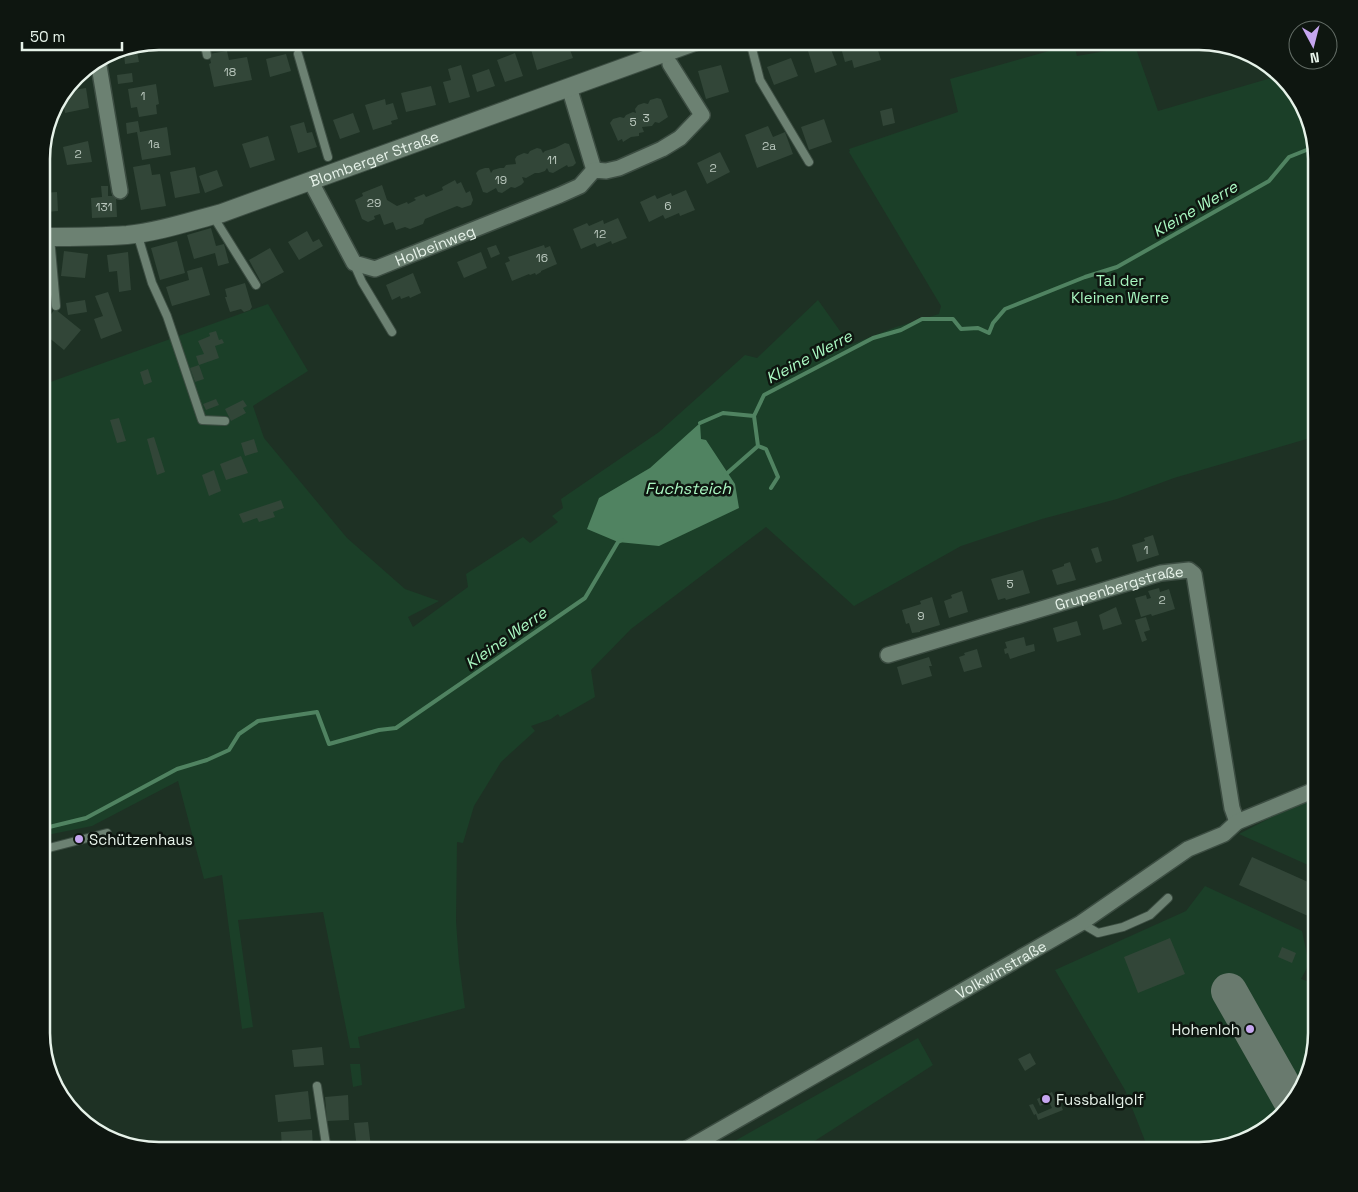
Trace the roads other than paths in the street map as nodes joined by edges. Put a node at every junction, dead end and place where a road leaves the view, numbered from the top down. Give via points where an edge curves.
1 (206, 50) edge
2 (672, 50) edge
3 (752, 50) edge
4 (298, 54) dead end
5 (207, 55) dead end
6 (670, 64) dead end
7 (99, 68) edge
8 (569, 87) junction
9 (328, 157) dead end
10 (809, 162) dead end
11 (594, 170) junction
12 (311, 182) junction
13 (120, 191) dead end
14 (213, 215) junction
15 (137, 233) junction
16 (50, 237) edge
17 (354, 263) junction
18 (50, 265) edge
19 (256, 285) dead end
20 (56, 306) dead end
21 (392, 332) dead end
22 (226, 421) dead end
23 (888, 655) dead end
24 (1308, 793) edge
25 (1237, 822) junction
26 (107, 833) dead end
27 (50, 848) edge
28 (1168, 898) dead end
29 (1081, 923) junction
30 (317, 1086) dead end
31 (325, 1142) edge
32 (699, 1142) edge

1 - 5 lane
2 - 8 street, Blomberger Straße
3 - 10 lane via 760,80
4 - 9 lane
6 - 11 street via 702,115 680,138 662,149 619,168
7 - 13 street
8 - 11 street
8 - 12 street, Blomberger Straße
11 - 17 street, Holbeinweg via 580,186 375,269
12 - 14 street, Blomberger Straße
12 - 17 street
14 - 15 street, Blomberger Straße
14 - 19 lane
15 - 16 street, Blomberger Straße
15 - 22 lane via 202,420
17 - 21 lane
18 - 20 lane
23 - 25 street, Grupenbergstraße via 1161,572 1189,570 1194,574 1232,808
24 - 25 street, Volkwinstraße
25 - 29 street, Volkwinstraße via 1224,834 1188,849
26 - 27 lane
28 - 29 lane via 1150,915 1123,927 1098,932
29 - 32 street, Volkwinstraße
30 - 31 lane

